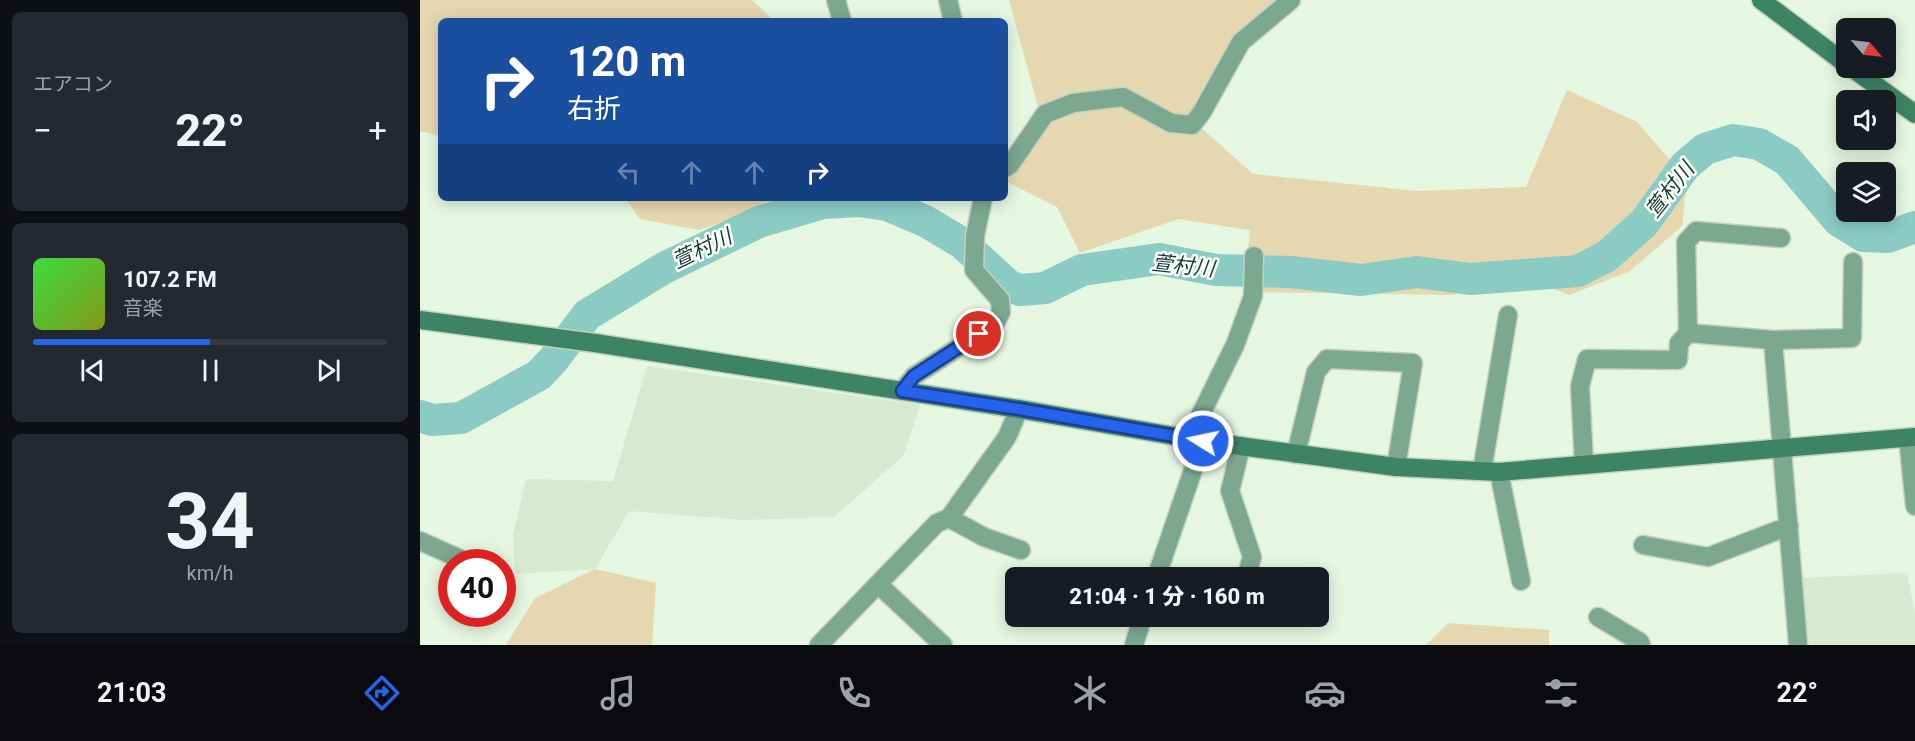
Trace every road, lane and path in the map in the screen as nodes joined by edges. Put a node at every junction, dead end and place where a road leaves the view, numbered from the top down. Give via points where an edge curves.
1 (836, 0) edge
2 (948, 0) edge
3 (1291, 0) edge
4 (1761, 0) edge
5 (841, 18) edge
6 (952, 18) edge
7 (1836, 56) edge
8 (1866, 78) edge
9 (1915, 114) edge
10 (1008, 166) edge
11 (982, 201) edge
12 (1781, 238) dead end
13 (1254, 256) dead end
14 (1853, 262) dead end
15 (1508, 315) dead end
16 (420, 320) edge
17 (1688, 333) junction
18 (1773, 340) junction
19 (902, 391) junction
20 (1019, 409) junction
21 (1912, 438) edge
22 (1203, 441) junction
23 (1241, 446) junction
24 (1783, 448) junction
25 (1296, 454) junction
26 (1584, 465) junction
27 (1396, 467) junction
28 (1491, 471) junction
29 (1915, 506) edge
30 (949, 518) junction
31 (1789, 526) junction
32 (420, 541) edge
33 (1642, 545) dead end
34 (438, 549) edge
35 (1021, 550) dead end
36 (1160, 567) edge
37 (1249, 567) edge
38 (1521, 580) dead end
39 (879, 585) junction
40 (1598, 617) dead end
41 (1140, 627) edge
42 (819, 645) edge
43 (943, 645) edge
44 (1134, 645) edge
45 (1641, 645) edge
46 (1798, 645) edge

1 - 5 street
2 - 6 street
3 - 10 street via 1241,42 1192,125 1171,123 1123,98 1073,102 1045,114
4 - 7 street
8 - 9 street
11 - 19 street via 975,236 974,270 1000,300 1001,312 995,324 914,376
12 - 17 street via 1695,231 1686,242
13 - 22 street via 1253,296 1235,345 1199,418
14 - 18 street via 1852,338
15 - 28 street
16 - 19 street
17 - 18 street
17 - 26 street via 1679,343 1678,360 1587,359 1580,386
18 - 24 street
19 - 20 street
20 - 22 street
20 - 30 street via 1007,437
21 - 24 street
21 - 29 street
22 - 23 street
22 - 36 street
23 - 25 street
23 - 37 street via 1230,491 1252,557
24 - 26 street
24 - 31 street
25 - 27 street
25 - 27 street via 1316,372 1328,359 1413,363
26 - 28 street
27 - 28 street
28 - 38 street
30 - 35 street via 984,537
30 - 39 street via 937,523
31 - 33 street via 1708,557
31 - 46 street
32 - 34 street
39 - 42 street
39 - 43 street
40 - 45 street
41 - 44 street

